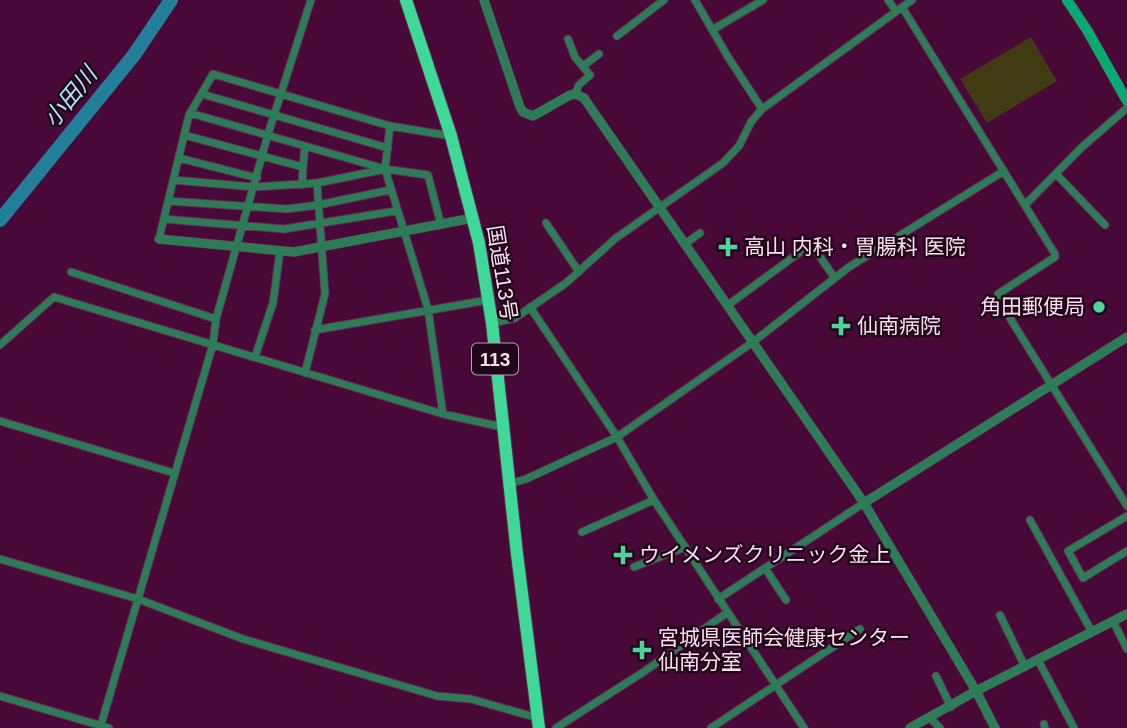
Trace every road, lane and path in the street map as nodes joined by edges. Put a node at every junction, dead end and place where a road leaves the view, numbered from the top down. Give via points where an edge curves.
1 (311, 0) edge
2 (406, 0) edge
3 (484, 0) edge
4 (664, 0) edge
5 (695, 0) edge
6 (763, 0) edge
7 (888, 0) edge
8 (912, 0) edge
9 (1067, 0) edge
10 (899, 9) junction
11 (712, 30) junction
12 (617, 36) dead end
13 (568, 39) dead end
14 (599, 54) dead end
15 (583, 66) junction
16 (202, 94) junction
17 (281, 94) junction
18 (575, 94) junction
19 (1127, 101) edge
20 (1127, 107) edge
21 (762, 109) junction
22 (190, 113) junction
23 (275, 114) junction
24 (390, 126) junction
25 (184, 135) junction
26 (268, 135) junction
27 (452, 136) junction
28 (304, 146) junction
29 (387, 148) junction
30 (263, 157) junction
31 (179, 158) junction
32 (303, 167) junction
33 (385, 169) junction
34 (1004, 171) junction
35 (1056, 174) junction
36 (257, 178) junction
37 (173, 180) junction
38 (317, 183) junction
39 (302, 185) junction
40 (254, 187) junction
41 (390, 190) junction
42 (168, 201) junction
43 (318, 205) junction
44 (1025, 205) junction
45 (249, 207) junction
46 (660, 207) junction
47 (396, 211) junction
48 (474, 218) junction
49 (164, 219) junction
50 (547, 223) dead end
51 (319, 224) junction
52 (441, 225) junction
53 (1105, 225) dead end
54 (243, 226) junction
55 (403, 231) junction
56 (700, 233) dead end
57 (159, 239) joint
58 (685, 244) junction
59 (238, 246) junction
60 (321, 248) junction
61 (281, 251) junction
62 (71, 272) dead end
63 (579, 272) junction
64 (834, 277) junction
65 (488, 300) junction
66 (728, 305) junction
67 (530, 307) junction
68 (428, 309) junction
69 (216, 319) junction
70 (492, 323) junction
71 (315, 330) junction
72 (1127, 337) edge
73 (753, 342) junction
74 (213, 344) junction
75 (0, 345) edge
76 (256, 358) junction
77 (305, 373) junction
78 (1051, 384) junction
79 (443, 414) junction
80 (0, 421) edge
81 (502, 427) junction
82 (617, 437) junction
83 (174, 473) junction
84 (508, 484) junction
85 (654, 500) junction
86 (864, 503) junction
87 (1127, 506) edge
88 (1127, 516) edge
89 (1030, 520) dead end
90 (582, 532) dead end
91 (685, 547) junction
92 (1127, 551) edge
93 (0, 559) edge
94 (634, 567) dead end
95 (765, 568) junction
96 (138, 599) junction
97 (719, 599) junction
98 (786, 600) dead end
99 (728, 612) junction
100 (1127, 614) edge
101 (1000, 615) dead end
102 (1113, 621) junction
103 (860, 629) dead end
104 (1092, 632) junction
105 (1127, 649) edge
106 (1038, 660) junction
107 (1025, 667) junction
108 (936, 676) dead end
109 (776, 684) junction
110 (976, 691) junction
111 (0, 696) edge
112 (951, 706) junction
113 (930, 718) junction
114 (538, 723) edge
115 (103, 727) edge
116 (556, 728) edge
117 (711, 728) edge
118 (804, 728) edge
119 (910, 728) edge
120 (940, 728) edge
121 (995, 728) edge
122 (1073, 728) edge

1 - 17 street
2 - 27 highway, 国道113号 / 113
3 - 18 street via 523,112 533,116
4 - 12 street
5 - 11 street
6 - 11 street
7 - 10 street
8 - 10 street
9 - 19 main road
10 - 21 street
10 - 34 street
11 - 21 street
13 - 15 street
14 - 15 street
15 - 18 street via 590,75
16 - 17 street via 213,74
16 - 22 street
16 - 23 street
17 - 23 street
17 - 24 street
18 - 46 street via 584,98
20 - 35 street
21 - 46 street via 734,153
22 - 25 street
22 - 26 street
23 - 26 street
23 - 29 street
24 - 27 street
24 - 29 street
25 - 30 street
25 - 31 street
26 - 28 street
26 - 30 street
27 - 48 highway, 国道113号 / 113
28 - 32 street
28 - 33 street
29 - 33 street
30 - 32 street
30 - 36 street
31 - 36 street
31 - 37 street
32 - 39 street
33 - 38 street
33 - 41 street
33 - 52 street via 428,175
34 - 44 street
34 - 64 street
35 - 44 street
35 - 53 street
36 - 40 street
37 - 40 street
37 - 42 street
38 - 39 street
38 - 43 street
39 - 40 street
40 - 45 street
41 - 43 street
41 - 47 street
42 - 45 street
42 - 49 street
43 - 45 street
43 - 51 street
44 - 78 street via 1055,257 998,294 998,299
45 - 54 street
46 - 58 street
46 - 63 street
47 - 51 street
47 - 55 street
48 - 52 street
48 - 65 highway, 国道113号 / 113
49 - 54 street
49 - 57 street
50 - 63 street
51 - 54 street via 284,229
51 - 60 street
52 - 55 street
54 - 59 street
55 - 60 street
55 - 68 street
56 - 58 street
57 - 59 street
58 - 66 street
59 - 61 street
59 - 69 street
60 - 61 street
60 - 71 street via 325,294
61 - 76 street via 273,303
62 - 69 street
63 - 67 street
64 - 66 street via 811,244
64 - 73 street
65 - 68 street
65 - 70 highway, 国道113号 / 113
66 - 73 street
67 - 70 street via 515,318
67 - 82 street
68 - 71 street
68 - 79 street
69 - 74 street
70 - 81 highway, 国道113号 / 113
71 - 77 street
72 - 78 street
73 - 82 street
73 - 86 street
74 - 75 street via 54,297
74 - 76 street
74 - 83 street
76 - 77 street
77 - 79 street
78 - 86 street
78 - 87 street
79 - 81 street
80 - 83 street
81 - 84 highway, 国道113号 / 113
82 - 84 street
82 - 85 street
83 - 96 street
84 - 114 highway, 国道113号 / 113
85 - 90 street
85 - 91 street
86 - 95 street
86 - 110 street
88 - 92 street via 1068,551 1083,578
89 - 104 street
91 - 94 street
91 - 97 street
93 - 96 street
95 - 97 street
95 - 98 street
96 - 114 street via 243,639 437,696 471,699
96 - 115 street
97 - 99 street
99 - 109 street
99 - 116 street
100 - 102 street
101 - 107 street
102 - 104 street
102 - 105 street
103 - 109 street
104 - 106 street
106 - 107 street
106 - 122 street
107 - 110 street
108 - 112 street
109 - 117 street
109 - 118 street
110 - 112 street
110 - 121 street
111 - 115 street
112 - 113 street
113 - 119 street
113 - 120 street

